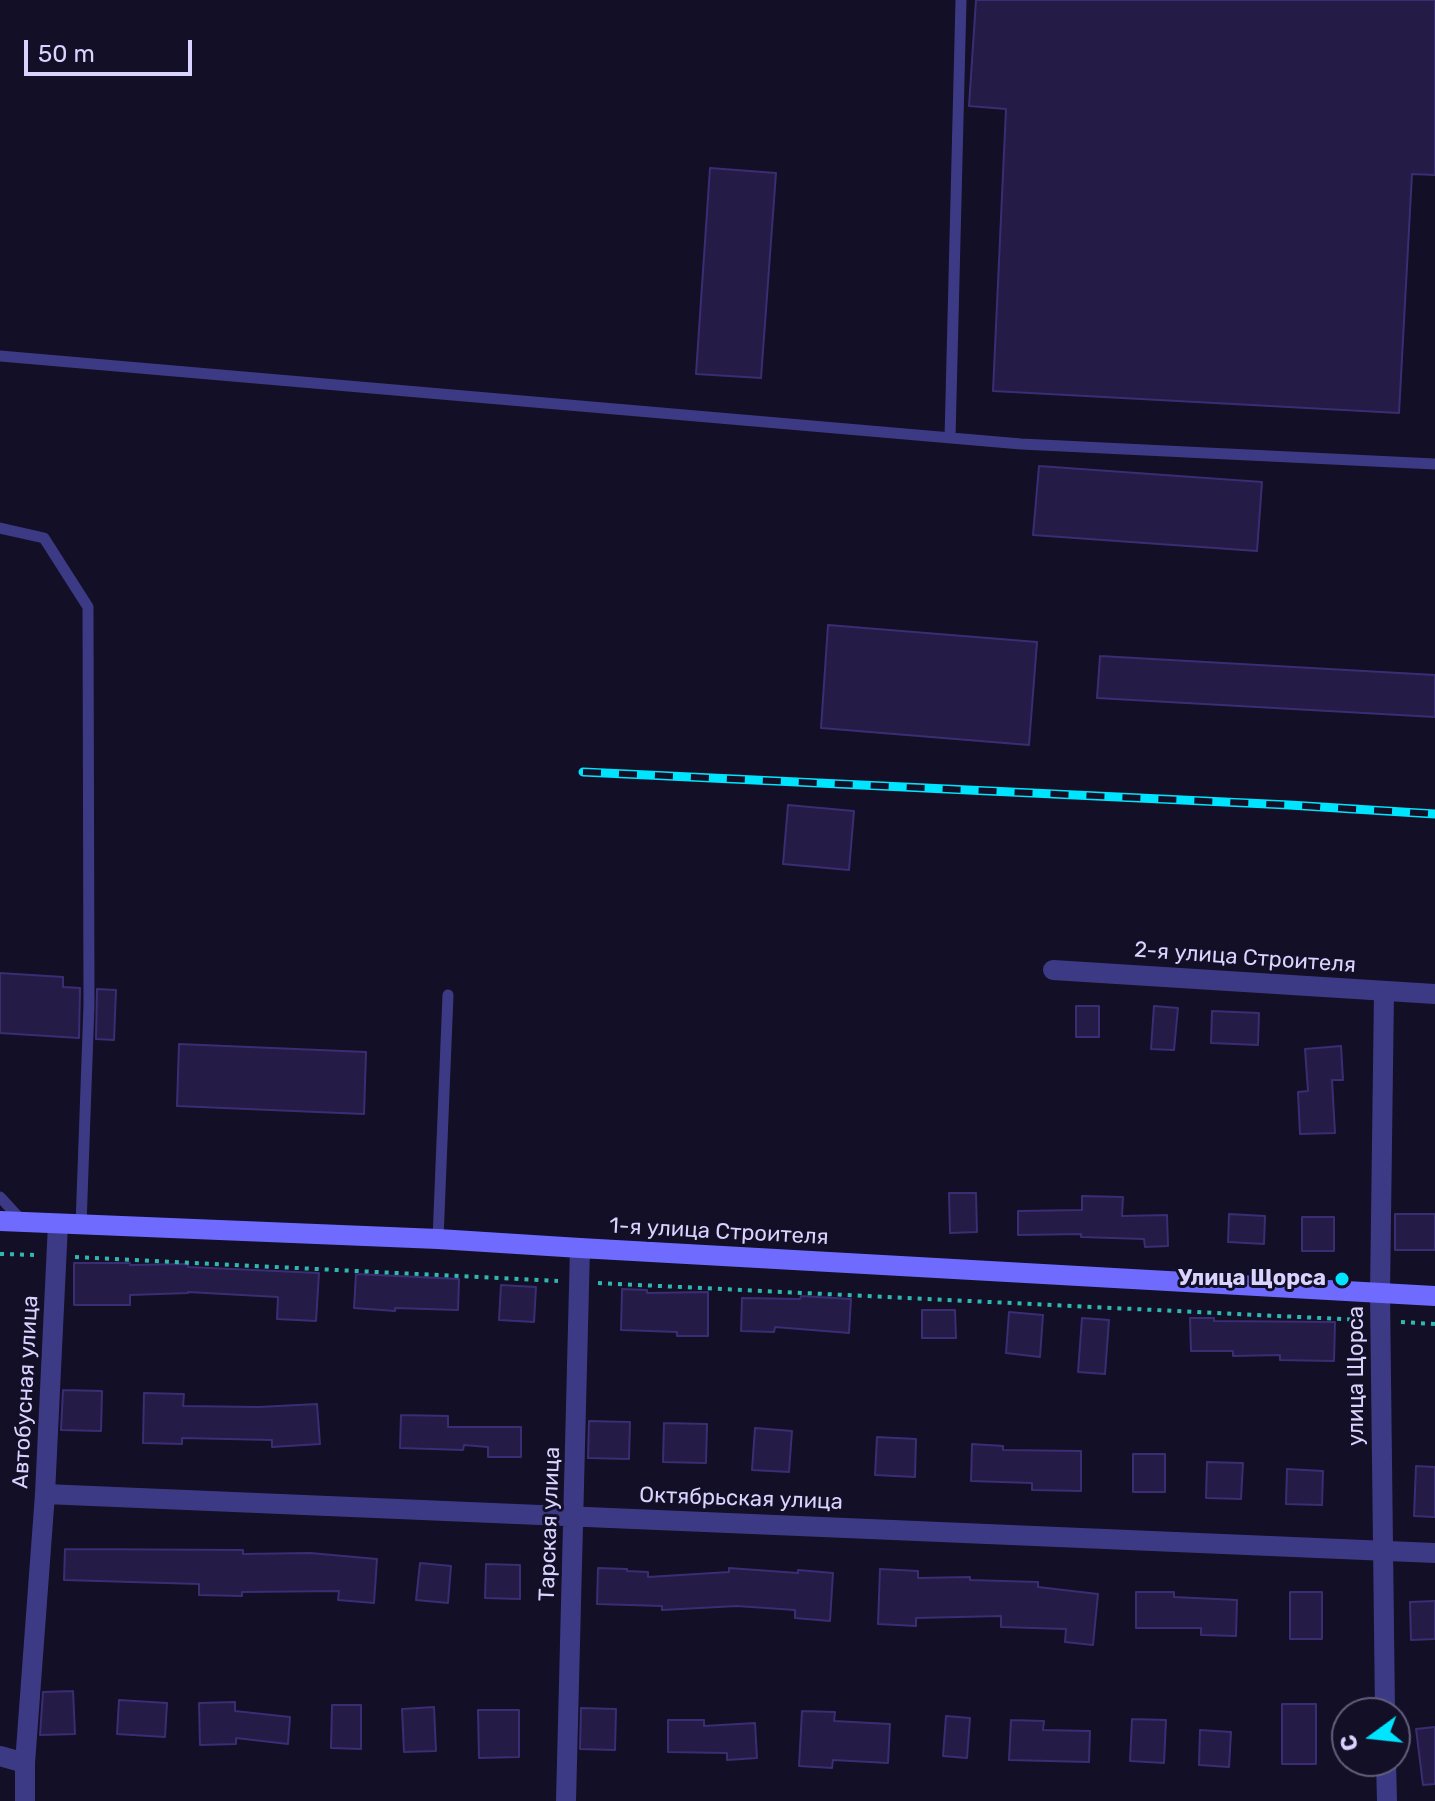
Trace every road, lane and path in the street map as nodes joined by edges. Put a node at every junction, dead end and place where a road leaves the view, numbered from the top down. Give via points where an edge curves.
1 (961, 0) edge
2 (0, 356) edge
3 (950, 438) junction
4 (1435, 464) edge
5 (0, 528) edge
6 (1053, 970) dead end
7 (1384, 991) junction
8 (1435, 994) edge
9 (448, 995) dead end
10 (0, 1197) edge
11 (0, 1221) edge
12 (23, 1222) junction
13 (58, 1224) junction
14 (81, 1225) junction
15 (438, 1239) junction
16 (580, 1248) junction
17 (0, 1254) edge
18 (57, 1256) junction
19 (580, 1282) junction
20 (1380, 1294) junction
21 (1435, 1296) edge
22 (1381, 1321) junction
23 (1435, 1324) edge
24 (45, 1494) junction
25 (574, 1516) junction
26 (1382, 1551) junction
27 (1435, 1553) edge
28 (1385, 1697) edge
29 (0, 1756) edge
30 (25, 1763) junction
31 (1386, 1777) edge
32 (25, 1801) edge
33 (566, 1801) edge
34 (1387, 1801) edge

1 - 3 lane
2 - 3 lane
3 - 4 lane
5 - 14 lane via 44,538 88,607 89,1005
6 - 7 street, 2-я улица Строителя
7 - 8 street, 2-я улица Строителя
7 - 20 street, улица Щорса
9 - 15 lane
10 - 12 lane
11 - 12 street, 1-я улица Строителя
12 - 13 street, 1-я улица Строителя
13 - 14 street, 1-я улица Строителя
13 - 18 street, Автобусная улица
14 - 15 street, 1-я улица Строителя
15 - 16 street, 1-я улица Строителя
16 - 19 street, Тарская улица
16 - 20 street, 1-я улица Строителя
17 - 18 path
18 - 19 path
18 - 24 street, Автобусная улица
19 - 22 path
19 - 25 street, Тарская улица
20 - 21 street, 1-я улица Строителя
20 - 22 street, улица Щорса
22 - 23 path
22 - 26 street, улица Щорса
24 - 25 street, Октябрьская улица
24 - 30 street, Автобусная улица
25 - 26 street, Октябрьская улица
25 - 33 street, Тарская улица
26 - 27 street, Октябрьская улица
26 - 28 street, улица Щорса
29 - 30 street
30 - 32 street, Автобусная улица
31 - 34 street

